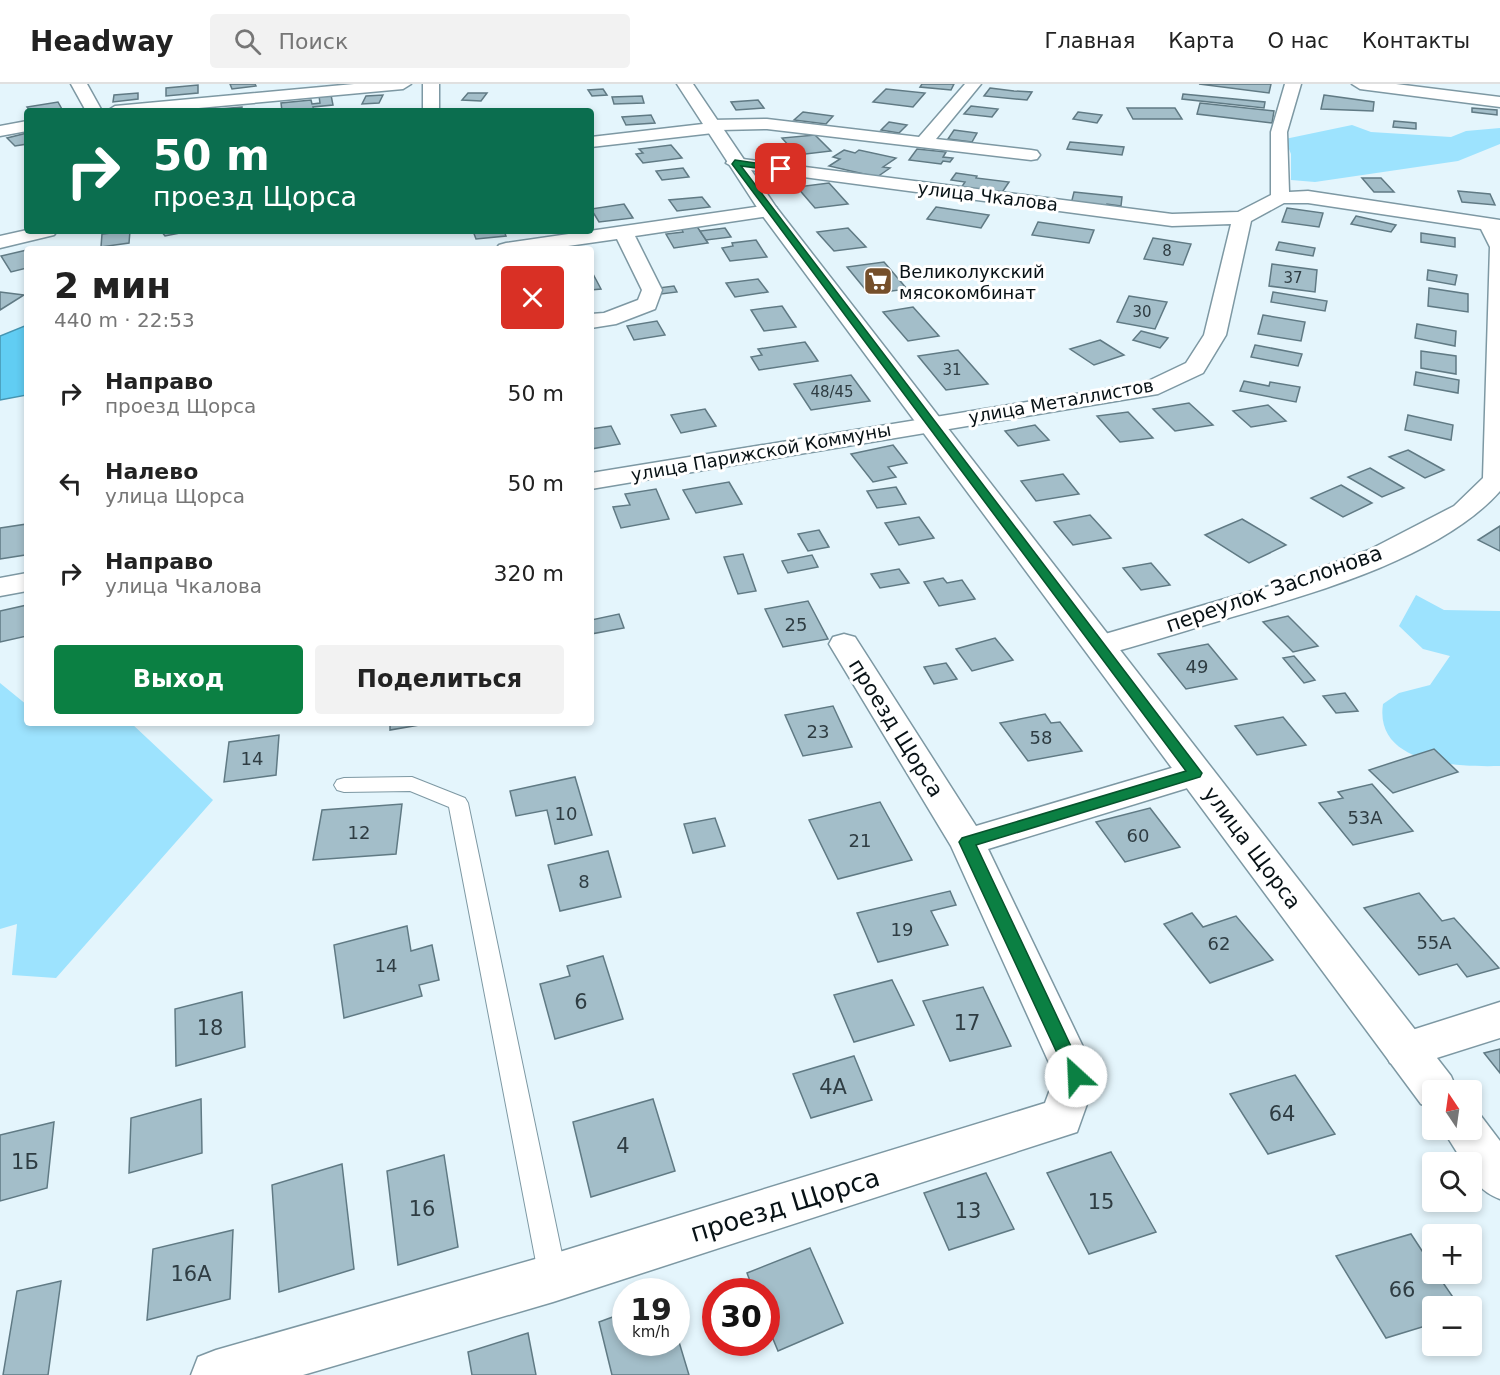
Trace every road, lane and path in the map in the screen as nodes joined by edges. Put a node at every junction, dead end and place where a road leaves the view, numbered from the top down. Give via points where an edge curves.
1 (79, 84) edge
2 (403, 84) edge
3 (431, 84) edge
4 (685, 84) edge
5 (973, 84) edge
6 (1293, 84) edge
7 (1360, 84) edge
8 (1491, 84) edge
9 (1484, 100) junction
10 (1500, 102) edge
11 (92, 108) edge
12 (147, 108) edge
13 (431, 108) edge
14 (712, 126) junction
15 (24, 127) edge
16 (0, 131) edge
17 (594, 142) edge
18 (923, 143) junction
19 (1030, 155) dead end
20 (735, 163) junction
21 (1280, 198) junction
22 (769, 211) junction
23 (1242, 218) junction
24 (1494, 225) edge
25 (623, 232) junction
26 (34, 234) edge
27 (0, 242) edge
28 (527, 246) edge
29 (599, 320) edge
30 (931, 423) junction
31 (594, 480) edge
32 (24, 583) edge
33 (0, 587) edge
34 (844, 644) dead end
35 (1099, 646) junction
36 (1195, 773) junction
37 (344, 785) dead end
38 (967, 842) junction
39 (1500, 1020) edge
40 (1405, 1050) junction
41 (1428, 1080) edge
42 (1473, 1140) edge
43 (1500, 1176) edge
44 (553, 1278) junction
45 (216, 1375) edge

1 - 11 street
2 - 12 street
3 - 13 street
4 - 14 street, улица Щорса
5 - 18 street
6 - 21 street via 1279,132
7 - 9 street
8 - 9 street
9 - 10 street
14 - 17 street
14 - 18 street via 766,124
14 - 20 street, улица Щорса
15 - 16 street
18 - 19 street
20 - 22 street, улица Щорса
20 - 23 street, улица Чкалова via 1172,220
21 - 23 street
21 - 24 street via 1308,197
22 - 25 street
22 - 30 street, улица Щорса
23 - 30 street, улица Металлистов via 1215,335 1195,368 1150,388
24 - 35 street, переулок Заслонова via 1500,247 1496,480 1466,511 1387,552 1313,580
25 - 28 street
25 - 29 street via 652,290 647,304
26 - 27 street
30 - 31 street, улица Парижской Коммуны
30 - 35 street, улица Щорса
32 - 33 street
34 - 38 street, проезд Щорса
35 - 36 street, улица Щорса
36 - 38 street
36 - 40 street, улица Щорса
37 - 44 lane via 412,784 458,803
38 - 44 street, проезд Щорса via 1076,1076 1062,1118
39 - 40 street
40 - 41 street, улица Щорса
42 - 43 street
44 - 45 street, проезд Щорса

